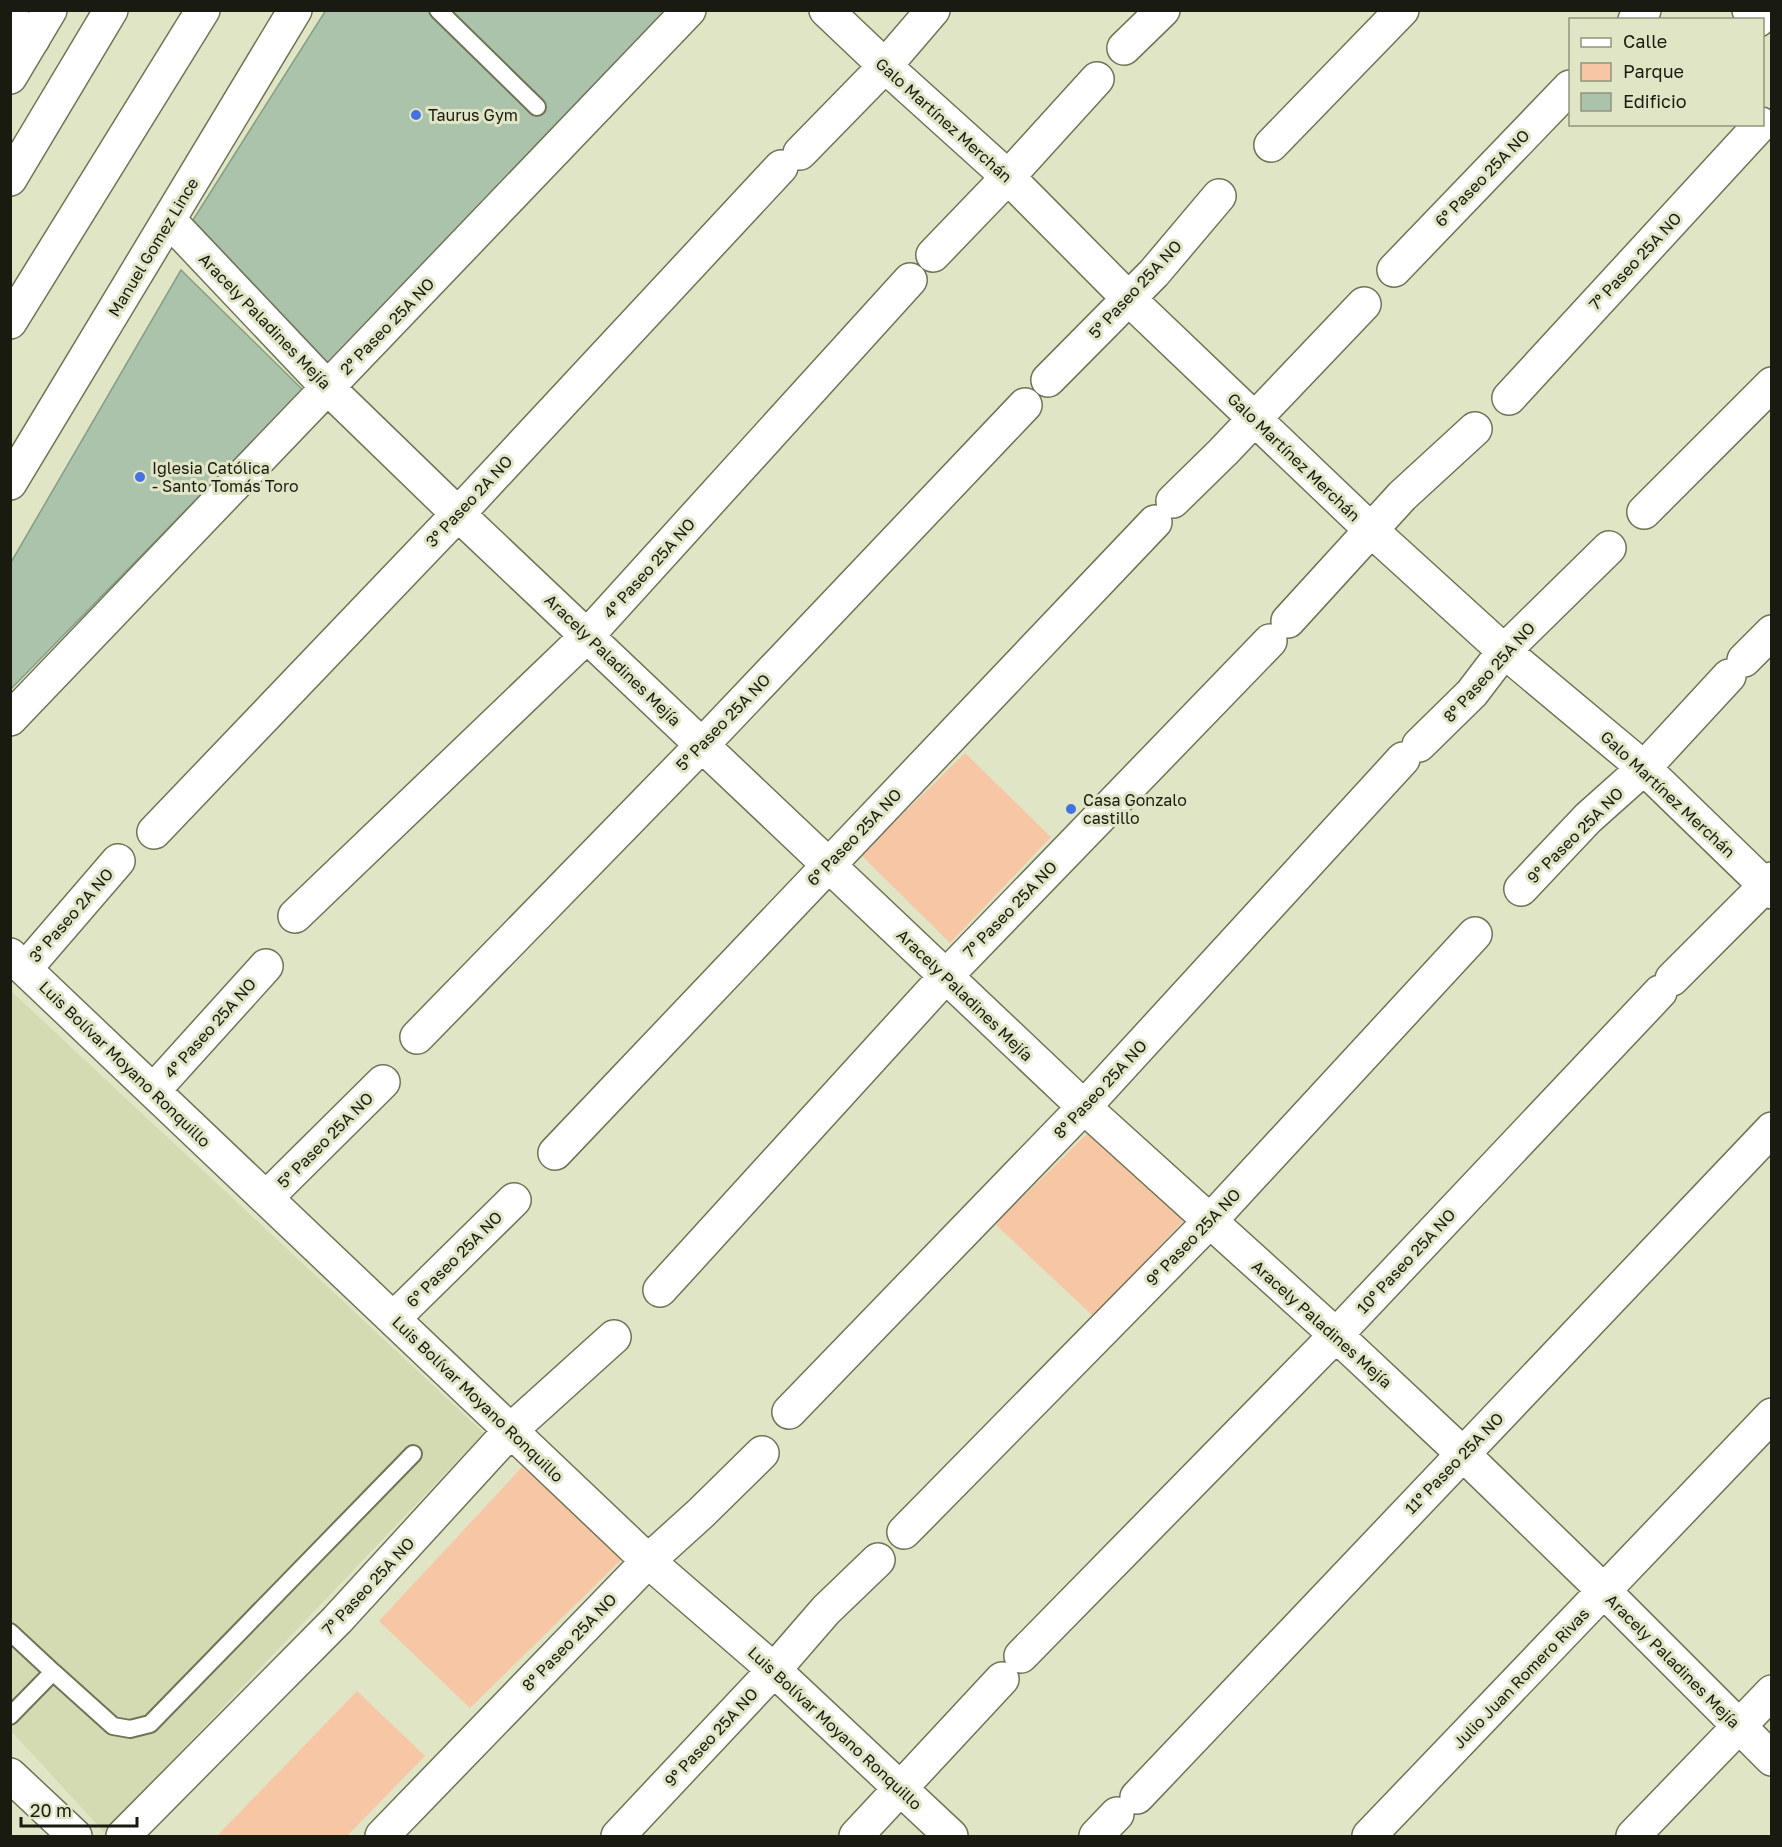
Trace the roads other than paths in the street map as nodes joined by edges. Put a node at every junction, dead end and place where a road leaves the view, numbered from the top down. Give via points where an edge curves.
1 (50, 10) edge
2 (111, 10) edge
3 (202, 10) edge
4 (295, 10) edge
5 (438, 10) edge
6 (689, 10) edge
7 (826, 10) edge
8 (933, 10) edge
9 (1163, 10) edge
10 (1402, 10) edge
11 (22, 28) edge
12 (1124, 48) dead end
13 (885, 66) junction
14 (10, 77) edge
15 (1097, 79) dead end
16 (1569, 88) edge
17 (537, 107) dead end
18 (1760, 126) edge
19 (1271, 145) dead end
20 (1008, 177) junction
21 (10, 179) edge
22 (1219, 196) dead end
23 (169, 220) junction
24 (933, 255) dead end
25 (1394, 270) dead end
26 (910, 280) dead end
27 (1129, 299) junction
28 (1364, 304) dead end
29 (10, 322) edge
30 (1048, 380) dead end
31 (1772, 384) edge
32 (328, 388) junction
33 (1509, 398) dead end
34 (1025, 405) dead end
35 (1254, 419) junction
36 (1475, 429) dead end
37 (10, 483) edge
38 (1644, 512) dead end
39 (458, 514) junction
40 (1371, 530) junction
41 (1610, 548) dead end
42 (1772, 632) edge
43 (587, 636) junction
44 (1504, 651) junction
45 (10, 719) edge
46 (702, 745) junction
47 (1644, 768) junction
48 (154, 832) dead end
49 (118, 861) dead end
50 (828, 864) junction
51 (1769, 886) edge
52 (1521, 889) dead end
53 (295, 916) dead end
54 (1475, 934) dead end
55 (18, 962) edge
56 (266, 966) dead end
57 (946, 976) junction
58 (417, 1037) dead end
59 (383, 1082) dead end
60 (153, 1090) junction
61 (1084, 1107) junction
62 (1772, 1129) edge
63 (555, 1153) dead end
64 (266, 1198) junction
65 (514, 1200) dead end
66 (1209, 1222) junction
67 (660, 1290) dead end
68 (393, 1319) junction
69 (1336, 1335) junction
70 (614, 1337) dead end
71 (789, 1413) dead end
72 (1772, 1415) edge
73 (511, 1430) junction
74 (762, 1453) dead end
75 (413, 1454) dead end
76 (1463, 1454) junction
77 (904, 1532) dead end
78 (878, 1560) dead end
79 (648, 1561) junction
80 (1604, 1591) junction
81 (10, 1632) edge
82 (774, 1670) junction
83 (53, 1672) junction
84 (1772, 1692) edge
85 (10, 1716) edge
86 (1738, 1727) junction
87 (1772, 1759) edge
88 (10, 1775) edge
89 (901, 1789) junction
90 (1116, 1816) edge
91 (75, 1836) edge
92 (123, 1836) edge
93 (382, 1836) edge
94 (618, 1836) edge
95 (856, 1836) edge
96 (951, 1836) edge
97 (1369, 1836) edge
98 (1633, 1836) edge

1 - 11 street
2 - 21 street
3 - 29 street
4 - 23 street, Manuel Gomez Lince
5 - 17 lane
6 - 32 street, 2º Paseo 25A NO
7 - 13 street, Galo Martínez Merchán
8 - 13 street, 3º Paseo 2A NO
9 - 12 street
10 - 19 street
11 - 14 street
13 - 20 street, Galo Martínez Merchán
13 - 39 street, 3º Paseo 2A NO via 791,160
15 - 20 street
16 - 25 street, 6º Paseo 25A NO
18 - 33 street, 7º Paseo 25A NO
20 - 24 street
20 - 27 street, Galo Martínez Merchán
22 - 27 street, 5º Paseo 25A NO
23 - 32 street, Aracely Paladines Mejía
23 - 37 street, Manuel Gomez Lince
26 - 43 street, 4º Paseo 25A NO
27 - 30 street, 5º Paseo 25A NO
27 - 35 street, Galo Martínez Merchán
28 - 35 street, 6º Paseo 25A NO
31 - 38 street
32 - 39 street, Aracely Paladines Mejía
32 - 45 street, 2º Paseo 25A NO
34 - 46 street, 5º Paseo 25A NO
35 - 40 street, Galo Martínez Merchán
35 - 50 street, 6º Paseo 25A NO
36 - 40 street, 7º Paseo 25A NO
39 - 43 street, Aracely Paladines Mejía
39 - 48 street, 3º Paseo 2A NO
40 - 44 street, Galo Martínez Merchán
40 - 57 street, 7º Paseo 25A NO via 1279,631
41 - 44 street, 8º Paseo 25A NO
42 - 47 street, 9º Paseo 25A NO
43 - 46 street, Aracely Paladines Mejía
43 - 53 street, 4º Paseo 25A NO
44 - 47 street, Galo Martínez Merchán
44 - 61 street, 8º Paseo 25A NO via 1472,693 1411,752
46 - 50 street, Aracely Paladines Mejía
46 - 58 street, 5º Paseo 25A NO
47 - 51 street, Galo Martínez Merchán
47 - 52 street, 9º Paseo 25A NO via 1588,818
49 - 55 street, 3º Paseo 2A NO
50 - 57 street, Aracely Paladines Mejía
50 - 63 street, 6º Paseo 25A NO
51 - 69 street, 10º Paseo 25A NO via 1666,985
54 - 66 street, 9º Paseo 25A NO
55 - 60 street, Luis Bolívar Moyano Ronquillo
56 - 60 street, 4º Paseo 25A NO
57 - 61 street, Aracely Paladines Mejía
57 - 67 street, 7º Paseo 25A NO
59 - 64 street, 5º Paseo 25A NO
60 - 64 street, Luis Bolívar Moyano Ronquillo
61 - 66 street, Aracely Paladines Mejía
61 - 71 street, 8º Paseo 25A NO
62 - 76 street, 11º Paseo 25A NO
64 - 68 street, Luis Bolívar Moyano Ronquillo
65 - 68 street, 6º Paseo 25A NO
66 - 69 street, Aracely Paladines Mejía
66 - 77 street, 9º Paseo 25A NO
68 - 73 street, Luis Bolívar Moyano Ronquillo
69 - 76 street, Aracely Paladines Mejía
69 - 89 street, 10º Paseo 25A NO via 1012,1667
70 - 73 street, 7º Paseo 25A NO
72 - 80 street, Julio Juan Romero Rivas
73 - 79 street, Luis Bolívar Moyano Ronquillo
73 - 92 street, 7º Paseo 25A NO via 337,1620
74 - 79 street, 8º Paseo 25A NO
75 - 83 lane via 150,1724 130,1729 113,1726
76 - 80 street, Aracely Paladines Mejía
76 - 90 street, 11º Paseo 25A NO
78 - 82 street, 9º Paseo 25A NO via 826,1610
79 - 82 street, Luis Bolívar Moyano Ronquillo
79 - 93 street, 8º Paseo 25A NO
80 - 86 street, Aracely Paladines Mejía
80 - 97 street, Julio Juan Romero Rivas
81 - 83 lane
82 - 89 street, Luis Bolívar Moyano Ronquillo
82 - 94 street, 9º Paseo 25A NO
83 - 85 lane
84 - 86 street
86 - 87 street, Aracely Paladines Mejía
86 - 98 street
88 - 91 street
89 - 95 street, 10º Paseo 25A NO
89 - 96 street, Luis Bolívar Moyano Ronquillo

